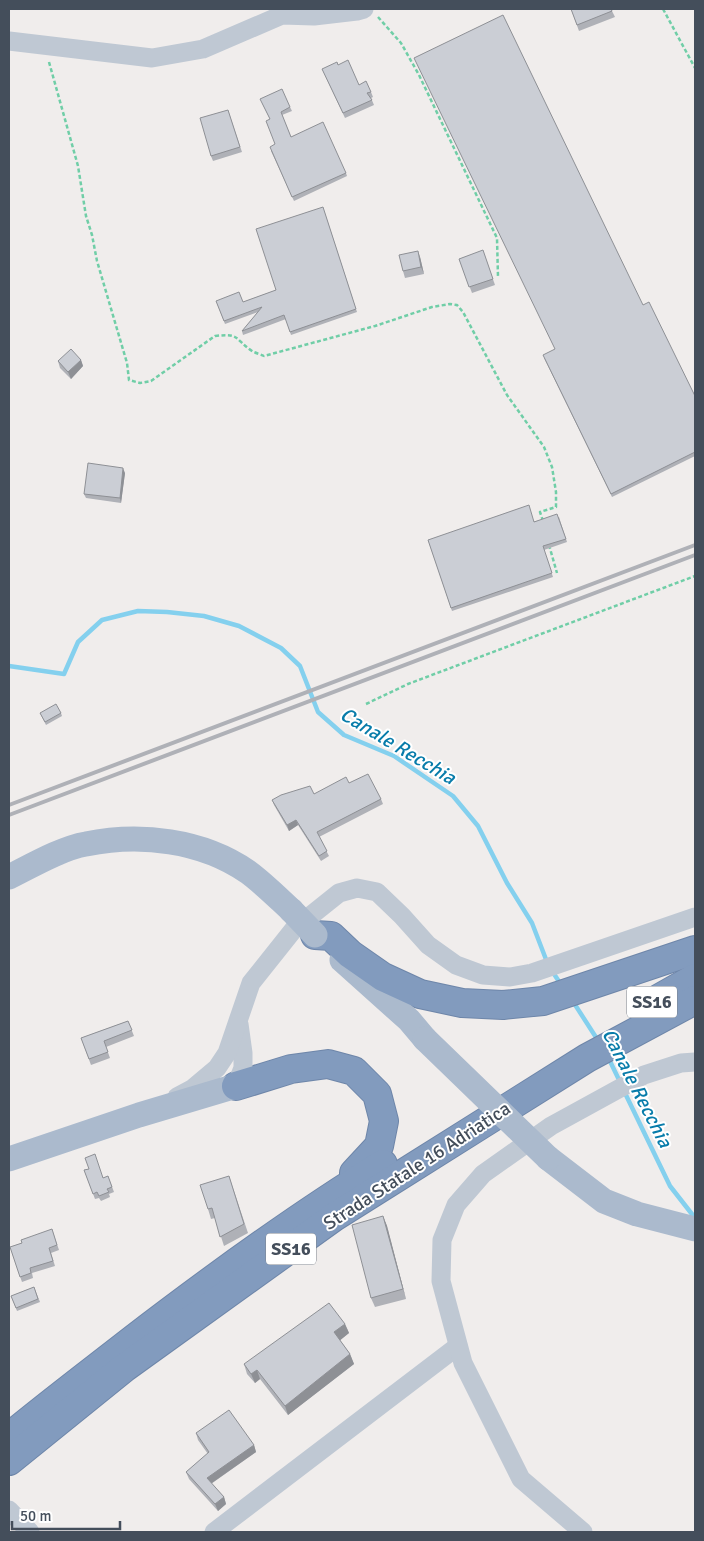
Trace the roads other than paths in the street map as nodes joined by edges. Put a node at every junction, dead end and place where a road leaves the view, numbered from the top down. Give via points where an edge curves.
1 (370, 11) edge
2 (10, 36) edge
3 (9, 877) edge
4 (695, 917) edge
5 (315, 935) junction
6 (695, 950) edge
7 (695, 978) edge
8 (695, 1000) edge
9 (239, 1021) junction
10 (613, 1034) junction
11 (582, 1051) junction
12 (227, 1053) junction
13 (695, 1062) edge
14 (236, 1086) junction
15 (139, 1115) junction
16 (9, 1160) edge
17 (323, 1201) junction
18 (695, 1228) edge
19 (458, 1346) junction
20 (9, 1437) edge
21 (9, 1461) edge
22 (9, 1510) edge
23 (30, 1532) edge
24 (214, 1532) edge
25 (583, 1532) edge

1 - 2 street via 282,15 203,49 152,58 50,46
3 - 5 main road, bridge via 40,860 85,844 133,840 182,843 205,850 247,872
4 - 9 street via 532,973 510,977 483,975 456,965 428,945 377,892 357,888 339,893 294,929 251,983
5 - 6 highway via 331,936 383,977 420,994 462,1004 503,1005 543,1001
5 - 18 main road, bridge via 409,1020 548,1158 604,1201 637,1214
7 - 10 highway, Strada Statale 16 Adriatica / SS16
8 - 10 highway, Strada Statale 16 Adriatica / SS16
9 - 12 street
9 - 14 street via 243,1068
10 - 11 highway, Strada Statale 16 Adriatica / SS16
11 - 17 highway, Strada Statale 16 Adriatica / SS16
11 - 21 highway, Strada Statale 16 Adriatica / SS16 via 334,1217 124,1368
12 - 14 street via 228,1072
12 - 15 street via 217,1068 192,1089
13 - 19 street via 644,1076 550,1126 483,1174 456,1205 442,1240 440,1281
14 - 15 main road
14 - 17 highway via 292,1069 328,1064 354,1071 377,1094 384,1121 379,1146
15 - 16 main road
17 - 20 highway, Strada Statale 16 Adriatica / SS16 via 189,1297
19 - 24 street
19 - 25 street via 463,1363 521,1479
22 - 23 street

